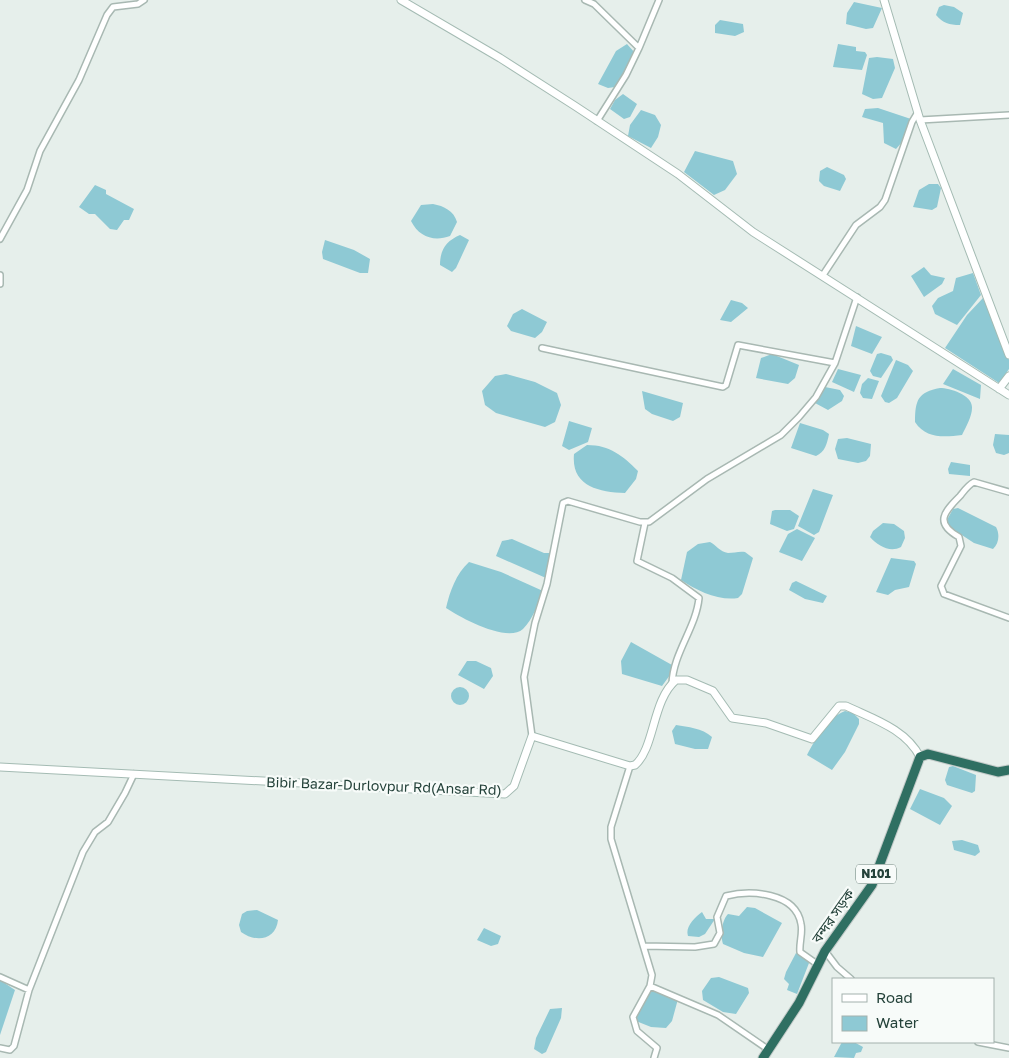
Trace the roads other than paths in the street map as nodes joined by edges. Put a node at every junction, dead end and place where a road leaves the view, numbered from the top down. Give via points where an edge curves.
1 (144, 0) edge
2 (401, 0) edge
3 (585, 0) edge
4 (659, 0) edge
5 (884, 0) edge
6 (639, 48) junction
7 (1009, 115) edge
8 (919, 116) junction
9 (597, 121) junction
10 (0, 239) edge
11 (0, 275) edge
12 (823, 275) junction
13 (0, 284) edge
14 (857, 296) junction
15 (542, 348) dead end
16 (1009, 355) edge
17 (835, 363) junction
18 (1009, 376) edge
19 (999, 389) junction
20 (1009, 395) edge
21 (1009, 492) edge
22 (645, 523) junction
23 (1009, 618) edge
24 (672, 684) junction
25 (532, 736) junction
26 (920, 757) junction
27 (630, 766) junction
28 (0, 767) edge
29 (1009, 770) edge
30 (134, 774) junction
31 (644, 946) junction
32 (825, 950) junction
33 (817, 964) junction
34 (0, 977) edge
35 (850, 978) edge
36 (650, 986) junction
37 (29, 990) junction
38 (983, 1043) edge
39 (0, 1048) edge
40 (1009, 1048) edge
41 (766, 1054) edge
42 (654, 1058) edge

1 - 10 street via 138,4 113,7 107,15 89,60 40,151 27,190
2 - 9 street via 500,58
3 - 6 street via 594,4
4 - 6 street
5 - 8 street
6 - 9 street
7 - 8 street
8 - 12 street via 912,122 885,200 856,225
8 - 16 street
9 - 12 street via 678,174 753,232
11 - 13 street
12 - 14 street
14 - 17 street
14 - 19 street
15 - 17 street via 723,387 738,345
17 - 22 street via 816,397 781,435 707,479
18 - 19 street
19 - 20 street
21 - 23 street via 974,482 949,505 945,525 959,536 961,546 940,586 944,594
22 - 24 street via 637,561 672,578 700,598 690,632 674,667
22 - 25 street via 568,501 563,503 548,584 533,632 524,678
24 - 26 street via 676,680 687,680 713,690 732,718 812,738 839,706 846,706 901,733
24 - 27 street via 661,702 638,762
25 - 27 street
25 - 30 street, Bibir Bazar-Durlovpur Rd(Ansar Rd) via 514,786 505,794
26 - 29 highway via 928,754 998,772
26 - 32 highway, বন্দর সড়ক / N101 via 872,885
27 - 31 street via 613,819 611,839
28 - 30 street, Bibir Bazar-Durlovpur Rd(Ansar Rd)
30 - 37 street via 108,822 94,832 83,852
31 - 33 street via 714,944 720,933 717,917 726,896 756,893 786,901 797,912 802,925 800,952
31 - 36 street via 652,975
32 - 33 highway, বন্দর সড়ক / N101
32 - 35 street
33 - 41 highway, বন্দর সড়ক / N101 via 799,1003
34 - 37 street
36 - 41 street via 718,1015
36 - 42 street via 633,1016 636,1031 657,1048
37 - 39 street via 14,1046 10,1050
38 - 40 street

